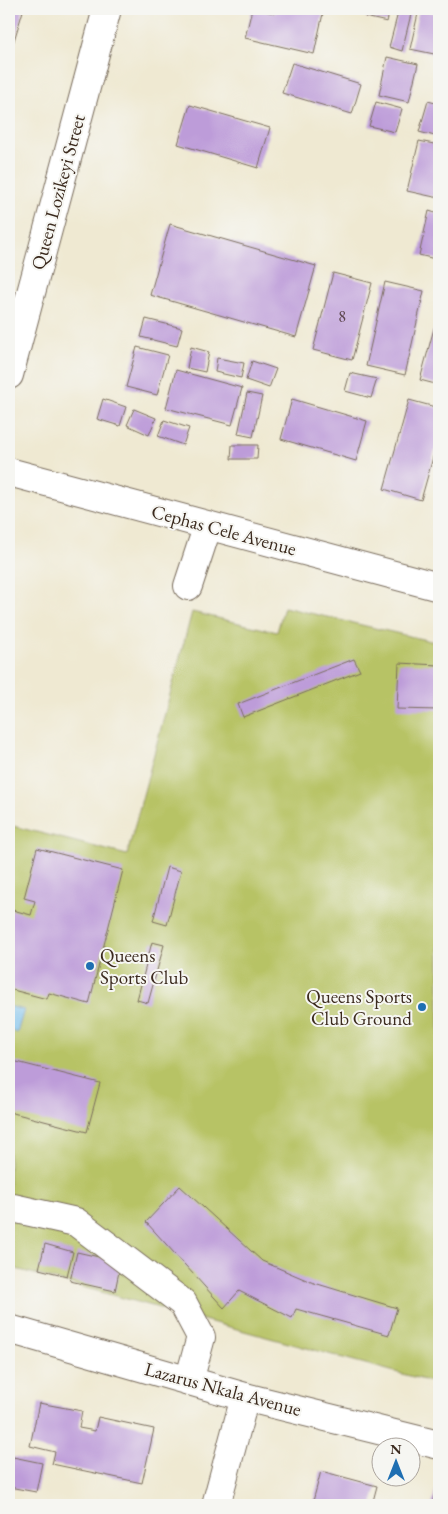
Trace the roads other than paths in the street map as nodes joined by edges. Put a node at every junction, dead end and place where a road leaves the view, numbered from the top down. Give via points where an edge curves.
1 (108, 9) edge
2 (9, 374) edge
3 (9, 472) edge
4 (208, 525) junction
5 (188, 586) dead end
6 (439, 587) edge
7 (13, 1208) dead end
8 (9, 1329) edge
9 (189, 1380) junction
10 (245, 1397) junction
11 (439, 1445) edge
12 (216, 1505) edge

1 - 2 main road, Queen Lozikeyi Street
3 - 4 main road, Cephas Cele Avenue
4 - 5 main road
4 - 6 main road, Cephas Cele Avenue
7 - 9 main road via 76,1222 183,1303 202,1337
8 - 9 main road, Lazarus Nkala Avenue
9 - 10 main road, Lazarus Nkala Avenue
10 - 11 main road, Lazarus Nkala Avenue
10 - 12 main road

